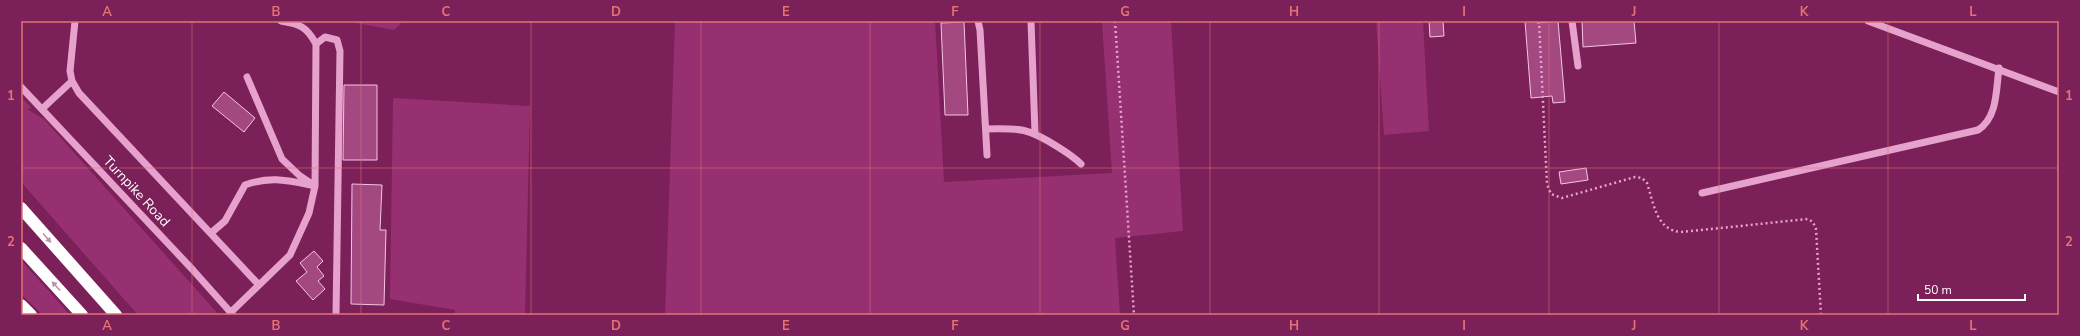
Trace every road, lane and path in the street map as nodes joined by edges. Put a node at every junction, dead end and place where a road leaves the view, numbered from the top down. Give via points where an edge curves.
1 (75, 21) edge
2 (281, 21) edge
3 (978, 21) edge
4 (1031, 21) edge
5 (1115, 21) edge
6 (1539, 21) edge
7 (1572, 21) edge
8 (1868, 21) edge
9 (316, 44) junction
10 (1578, 66) dead end
11 (1999, 68) junction
12 (247, 77) dead end
13 (72, 81) junction
14 (21, 87) edge
15 (2059, 92) edge
16 (42, 109) junction
17 (986, 129) junction
18 (1035, 133) junction
19 (987, 155) dead end
20 (1081, 164) dead end
21 (315, 186) junction
22 (1702, 193) dead end
23 (21, 208) edge
24 (211, 233) junction
25 (21, 248) edge
26 (259, 285) junction
27 (21, 305) edge
28 (232, 314) edge
29 (31, 315) edge
30 (82, 315) edge
31 (116, 315) edge
32 (336, 315) edge
33 (1134, 315) edge
34 (1821, 315) edge

1 - 13 street via 70,71
2 - 9 street via 295,23 309,31
3 - 17 street
4 - 18 street
5 - 33 path
6 - 34 path via 1547,184 1551,194 1562,198 1635,177 1642,178 1647,183 1660,221 1671,231 1681,232 1808,219 1813,222 1816,229
7 - 10 street
8 - 11 street
9 - 21 street
9 - 32 street via 325,37 337,40 340,51
11 - 15 street
11 - 22 street via 1994,109 1988,122 1978,130
12 - 21 street via 282,158 300,176
13 - 16 street
13 - 24 street via 79,92
14 - 16 street, Turnpike Road
16 - 28 street, Turnpike Road
17 - 18 street via 1010,128
17 - 19 street
18 - 20 street
21 - 24 street via 281,179 262,179 245,185 225,221
21 - 26 street via 309,213 290,255
23 -> 31 highway
24 - 26 street
30 -> 25 highway
26 - 28 street
27 - 29 highway

